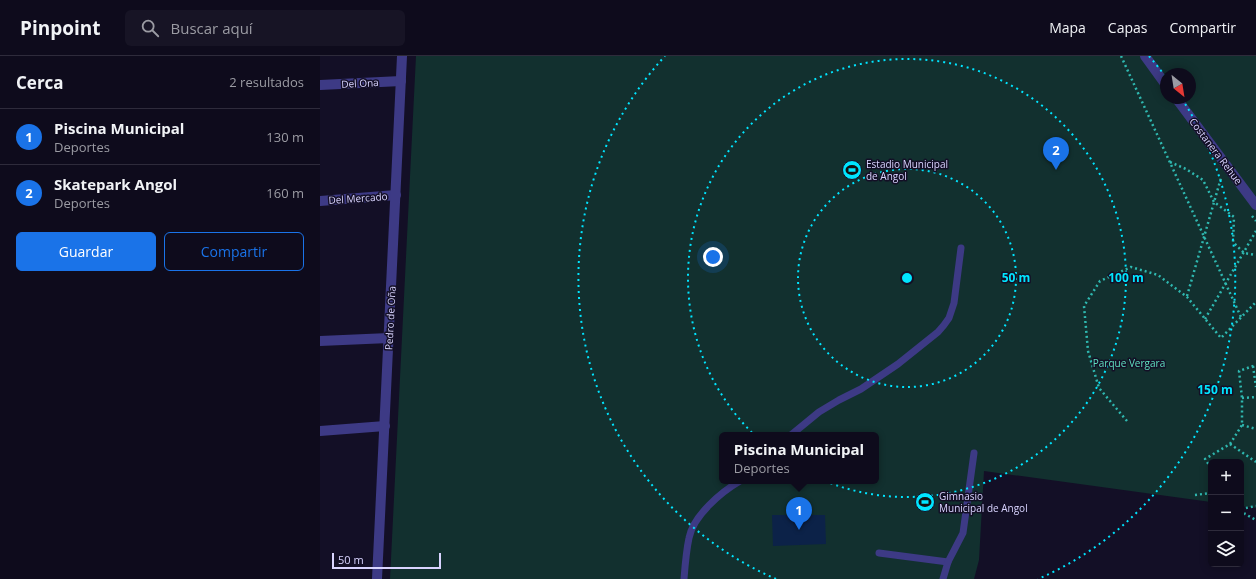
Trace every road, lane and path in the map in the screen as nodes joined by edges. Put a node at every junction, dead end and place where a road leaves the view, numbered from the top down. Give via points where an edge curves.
1 (402, 56) edge
2 (1121, 56) edge
3 (1145, 56) edge
4 (1160, 77) edge
5 (401, 81) junction
6 (320, 85) edge
7 (1180, 104) edge
8 (1169, 161) junction
9 (1225, 164) junction
10 (396, 195) junction
11 (320, 201) edge
12 (1214, 202) junction
13 (1256, 205) edge
14 (1256, 231) edge
15 (1204, 236) junction
16 (961, 248) dead end
17 (1244, 253) junction
18 (1256, 255) edge
19 (1226, 284) junction
20 (1187, 297) junction
21 (1256, 302) edge
22 (1241, 317) junction
23 (1205, 320) junction
24 (389, 338) junction
25 (320, 341) edge
26 (1255, 366) edge
27 (1256, 387) edge
28 (1242, 398) junction
29 (1256, 398) edge
30 (1126, 421) dead end
31 (1242, 425) junction
32 (385, 426) junction
33 (1256, 429) edge
34 (320, 431) edge
35 (795, 432) edge
36 (1230, 444) junction
37 (974, 453) dead end
38 (1256, 462) edge
39 (1208, 464) edge
40 (735, 484) edge
41 (1195, 494) dead end
42 (1208, 494) edge
43 (1256, 506) edge
44 (1244, 508) edge
45 (1244, 513) edge
46 (1256, 520) edge
47 (879, 553) dead end
48 (948, 562) junction
49 (377, 579) edge
50 (684, 579) edge
51 (943, 579) edge

1 - 5 street, Pedro de Oña
2 - 8 path
3 - 4 street
5 - 6 street, Del Ona
5 - 10 street, Pedro de Oña
7 - 9 street, Costanera Rehue
8 - 12 path via 1203,180
8 - 15 path
9 - 12 path
9 - 13 street, Costanera Rehue
10 - 11 street, Del Mercado
10 - 24 street, Pedro de Oña
12 - 15 path
12 - 17 path via 1234,217 1233,242
14 - 17 path
15 - 19 path
15 - 20 path
16 - 35 lane via 954,303 949,318 938,332 886,373 819,412
17 - 18 path
17 - 19 path
19 - 22 path
19 - 23 path
20 - 23 path
20 - 30 path via 1158,275 1131,267 1100,281 1084,306 1088,351 1099,388
21 - 22 path
22 - 23 path via 1221,338
24 - 25 street
24 - 32 street, Pedro de Oña
26 - 27 path
26 - 28 path via 1238,372
28 - 29 path
28 - 31 path
31 - 33 path
31 - 36 path
32 - 34 street
32 - 49 street, Pedro de Oña
36 - 38 path
36 - 39 path via 1204,459
37 - 48 lane via 963,533
40 - 50 lane via 717,497 694,527 689,537
41 - 42 path
43 - 44 path
45 - 46 path
47 - 48 lane
48 - 51 lane

